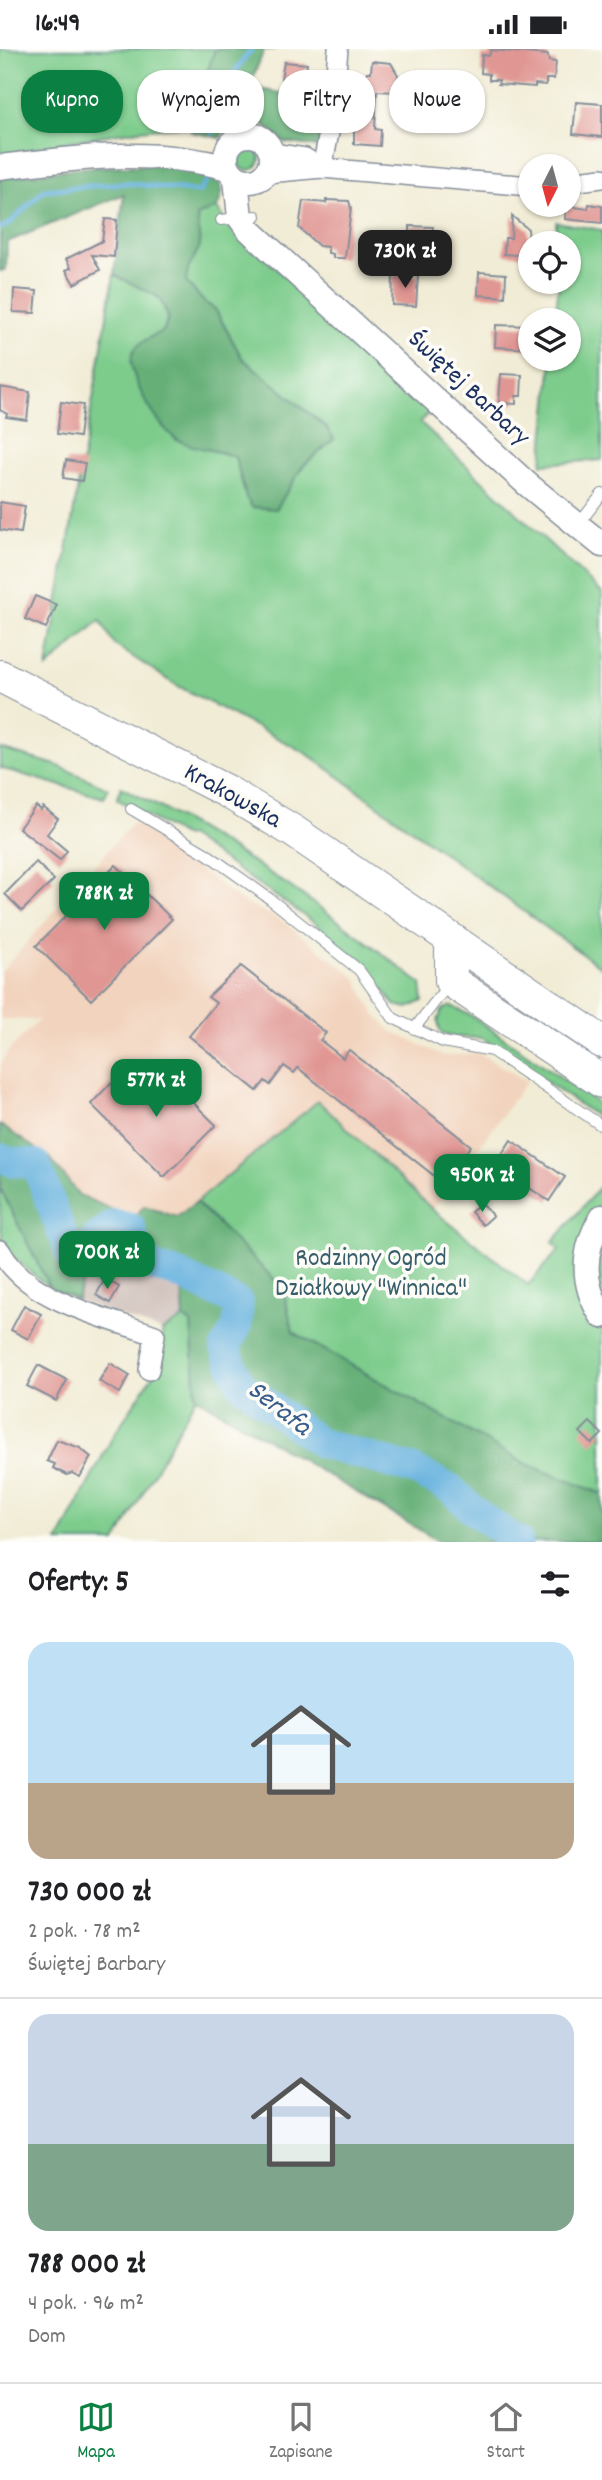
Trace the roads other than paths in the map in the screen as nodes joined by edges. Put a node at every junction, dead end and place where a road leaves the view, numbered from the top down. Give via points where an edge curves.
1 (338, 49) edge
2 (0, 167) edge
3 (248, 167) junction
4 (322, 168) junction
5 (602, 178) edge
6 (581, 181) edge
7 (518, 185) edge
8 (602, 494) edge
9 (578, 526) junction
10 (602, 545) edge
11 (0, 676) edge
12 (131, 809) dead end
13 (461, 961) junction
14 (414, 1029) junction
15 (602, 1042) edge
16 (602, 1082) edge
17 (602, 1126) edge
18 (602, 1217) edge
19 (0, 1250) edge
20 (602, 1317) edge
21 (149, 1370) dead end

1 - 4 street
2 - 3 street via 135,154 178,145
3 - 4 street
3 - 9 street, Świętej Barbary via 239,218
4 - 7 street
5 - 6 street
8 - 9 lane
9 - 10 street, Świętej Barbary
11 - 13 main road, Krakowska via 226,791 293,831
12 - 14 lane via 207,854 270,899 359,970 393,1018
13 - 14 lane
13 - 15 main road, Krakowska
13 - 16 main road, Krakowska
14 - 17 lane via 443,1042 492,1051
18 - 20 street via 585,1263 593,1302
19 - 21 street via 25,1282 98,1317 155,1335

